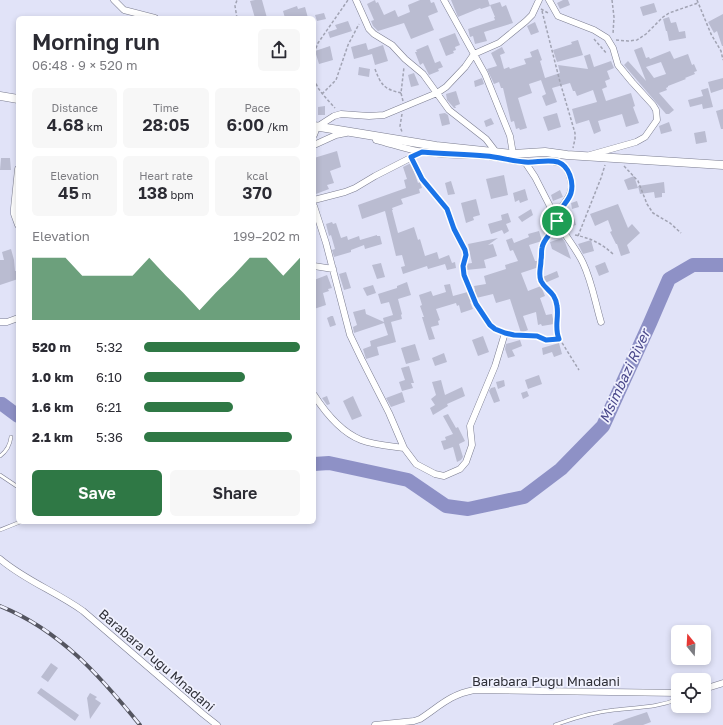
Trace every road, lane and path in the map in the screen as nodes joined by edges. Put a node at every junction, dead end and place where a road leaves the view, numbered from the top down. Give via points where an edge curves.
1 (114, 0) edge
2 (237, 0) edge
3 (348, 0) edge
4 (356, 0) edge
5 (444, 0) edge
6 (539, 0) edge
7 (549, 0) edge
8 (612, 0) edge
9 (697, 0) edge
10 (698, 3) junction
11 (541, 9) dead end
12 (363, 15) junction
13 (147, 16) edge
14 (237, 16) edge
15 (591, 36) dead end
16 (609, 39) junction
17 (316, 48) edge
18 (474, 54) junction
19 (405, 59) junction
20 (723, 60) edge
21 (618, 65) junction
22 (375, 69) dead end
23 (316, 84) edge
24 (401, 92) junction
25 (437, 93) junction
26 (322, 94) junction
27 (0, 96) edge
28 (16, 99) edge
29 (403, 108) junction
30 (341, 114) junction
31 (316, 127) edge
32 (404, 141) junction
33 (316, 144) edge
34 (422, 152) junction
35 (496, 152) junction
36 (513, 154) junction
37 (567, 155) junction
38 (584, 156) junction
39 (411, 157) junction
40 (602, 158) junction
41 (525, 162) junction
42 (723, 164) edge
43 (623, 166) dead end
44 (316, 199) edge
45 (16, 203) edge
46 (316, 212) edge
47 (16, 220) edge
48 (557, 221) junction
49 (681, 233) dead end
50 (565, 234) junction
51 (578, 236) junction
52 (613, 254) dead end
53 (316, 266) edge
54 (332, 269) junction
55 (16, 319) edge
56 (0, 322) edge
57 (601, 322) dead end
58 (505, 333) junction
59 (559, 339) junction
60 (579, 370) dead end
61 (316, 398) edge
62 (11, 437) dead end
63 (404, 448) junction
64 (0, 456) edge
65 (0, 476) edge
66 (16, 486) edge
67 (16, 524) edge
68 (0, 530) edge
69 (0, 558) edge
70 (723, 683) edge
71 (711, 687) edge
72 (671, 693) edge
73 (671, 701) edge
74 (218, 725) edge
75 (375, 725) edge
76 (555, 725) edge

1 - 13 street via 124,10
2 - 14 path
3 - 17 path
4 - 12 street
5 - 18 street
6 - 18 street via 532,14 514,32 491,48
7 - 16 street via 558,16 594,30
8 - 16 path via 614,17
9 - 10 path
10 - 16 path via 668,13 637,40
10 - 20 path
11 - 37 path via 575,133 574,145
12 - 19 street via 369,29 392,45
12 - 26 path via 348,45 336,80
15 - 21 path
16 - 21 street
18 - 25 street via 465,67
18 - 36 street via 485,74 510,136
19 - 24 path
19 - 25 street via 423,74
21 - 38 street via 653,105 657,120 651,130 636,142
22 - 24 path via 384,86
23 - 26 path
24 - 29 path
25 - 29 street
25 - 35 street via 449,110 486,139
26 - 30 path
27 - 28 street
29 - 30 street via 376,116
29 - 32 path via 400,126
30 - 31 street
31 - 32 street
32 - 35 street
33 - 34 street via 345,133
34 - 39 street
34 - 41 street via 485,156
35 - 36 street
36 - 37 street via 545,152
37 - 38 street
38 - 40 street
39 - 44 street via 355,188
39 - 58 path via 422,179 447,209 465,250 462,270 476,304 495,329
40 - 42 street
40 - 51 path via 606,164
41 - 48 street
41 - 48 street via 557,162 564,165 569,173 571,192 559,212
43 - 49 path via 638,181 653,213
45 - 47 street
46 - 54 street
48 - 50 street
48 - 59 path via 543,244 539,270 541,281 552,292 557,305 556,333
50 - 51 path
50 - 57 street via 582,261 591,283
51 - 52 path via 598,242
53 - 54 street
54 - 63 street via 350,335
55 - 56 street
58 - 59 path via 537,336 546,340
58 - 63 street via 495,366 470,426 472,446 466,462 460,469 444,476 435,474 416,464
59 - 60 path
61 - 63 street via 323,408 354,437 371,443
62 - 64 lane via 10,444
65 - 66 lane
67 - 68 lane
69 - 74 street, Barabara Pugu Mnadani via 28,580 83,610
70 - 71 street
72 - 75 street, Barabara Pugu Mnadani via 474,690 452,696 420,719
73 - 76 lane via 647,708 594,713

